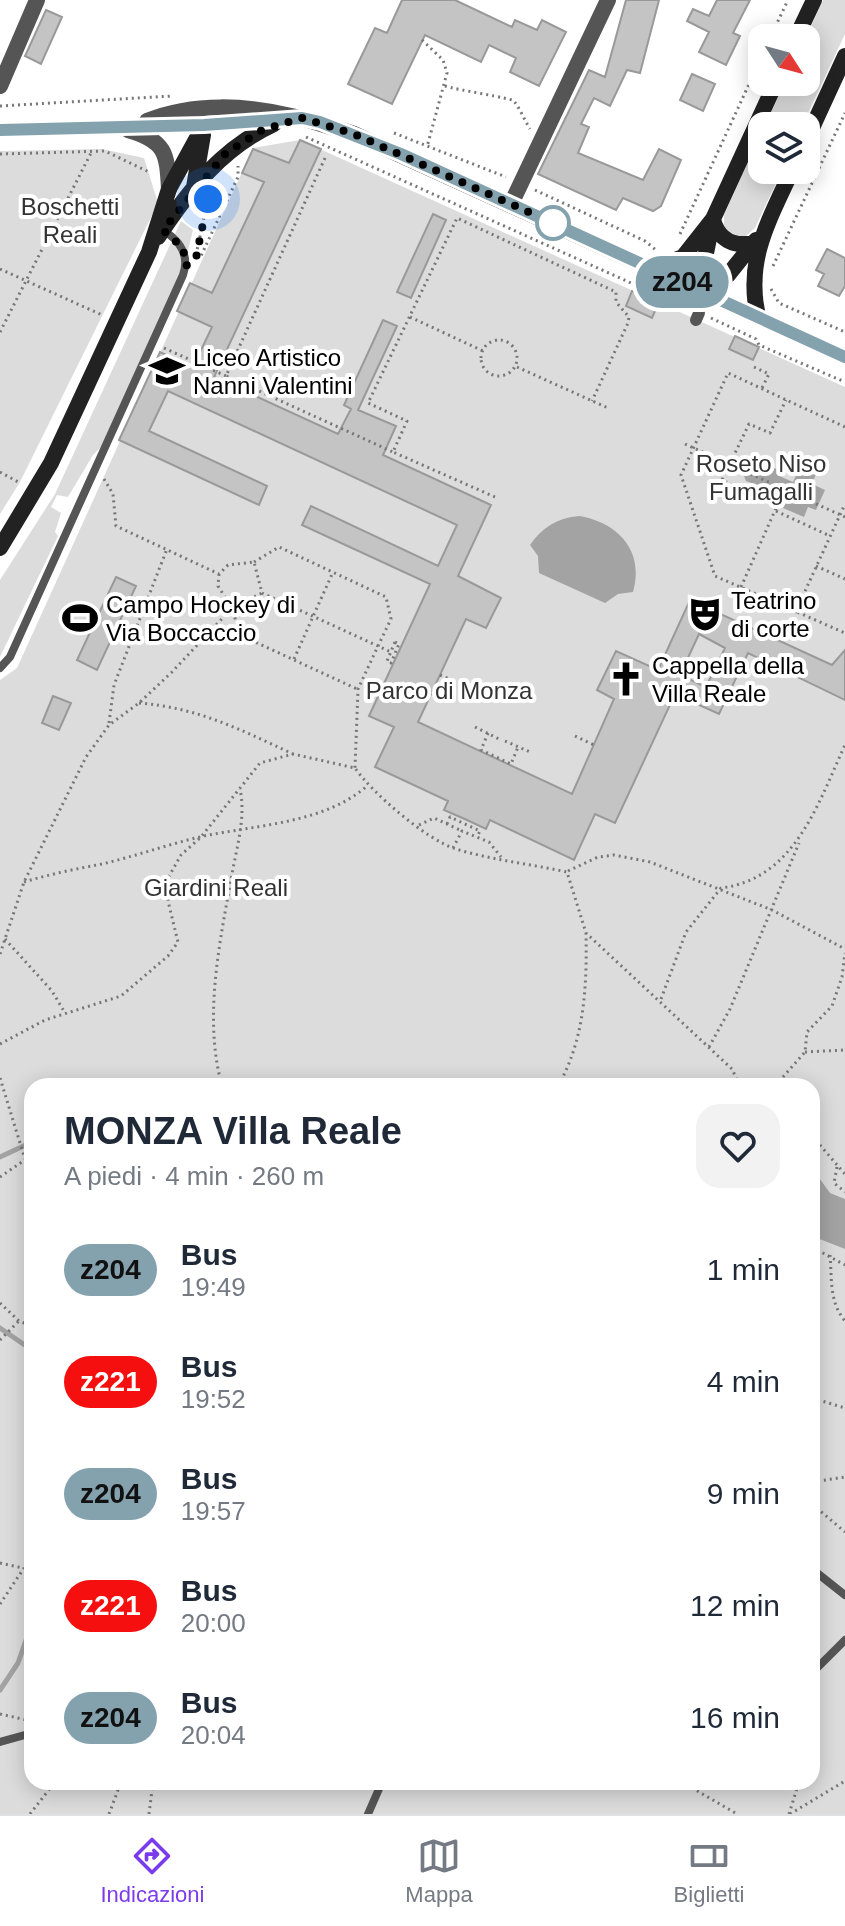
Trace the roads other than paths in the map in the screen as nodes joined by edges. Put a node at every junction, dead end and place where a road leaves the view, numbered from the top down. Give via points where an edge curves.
1 (37, 0) edge
2 (608, 0) edge
3 (814, 0) edge
4 (803, 24) edge
5 (845, 56) edge
6 (0, 86) edge
7 (770, 96) edge
8 (819, 112) edge
9 (138, 125) junction
10 (204, 125) junction
11 (115, 126) junction
12 (302, 126) junction
13 (0, 130) edge
14 (786, 184) edge
15 (169, 189) junction
16 (194, 189) junction
17 (511, 204) junction
18 (713, 219) junction
19 (766, 228) junction
20 (163, 230) junction
21 (754, 243) junction
22 (149, 252) junction
23 (654, 268) junction
24 (705, 293) junction
25 (758, 317) junction
26 (845, 357) edge
27 (0, 548) edge
28 (0, 668) edge
29 (820, 1575) edge
30 (845, 1595) edge
31 (845, 1640) edge
32 (820, 1665) edge
33 (24, 1735) edge
34 (0, 1742) edge
35 (378, 1790) edge
36 (368, 1814) edge

1 - 6 street
2 - 17 street
3 - 4 main road
5 - 8 main road
7 - 18 main road
9 - 10 street
9 - 11 street
9 - 12 street via 173,110 228,108 266,109
10 - 12 main road
10 - 15 main road
10 - 16 main road
11 - 13 street
11 - 15 street via 158,142 166,155
12 - 16 main road via 276,123 241,142
12 - 17 main road via 354,134
14 - 19 main road
15 - 22 main road
16 - 20 main road
17 - 23 main road
18 - 21 main road via 726,240
18 - 23 main road via 683,257
18 - 24 main road
19 - 21 main road
19 - 25 main road via 752,277
20 - 22 main road
20 - 28 lane via 183,248 186,266 95,474 10,657
21 - 24 main road
22 - 27 main road via 46,473
23 - 24 main road
24 - 25 main road
25 - 26 main road
29 - 30 lane
31 - 32 lane
33 - 34 lane
35 - 36 lane

